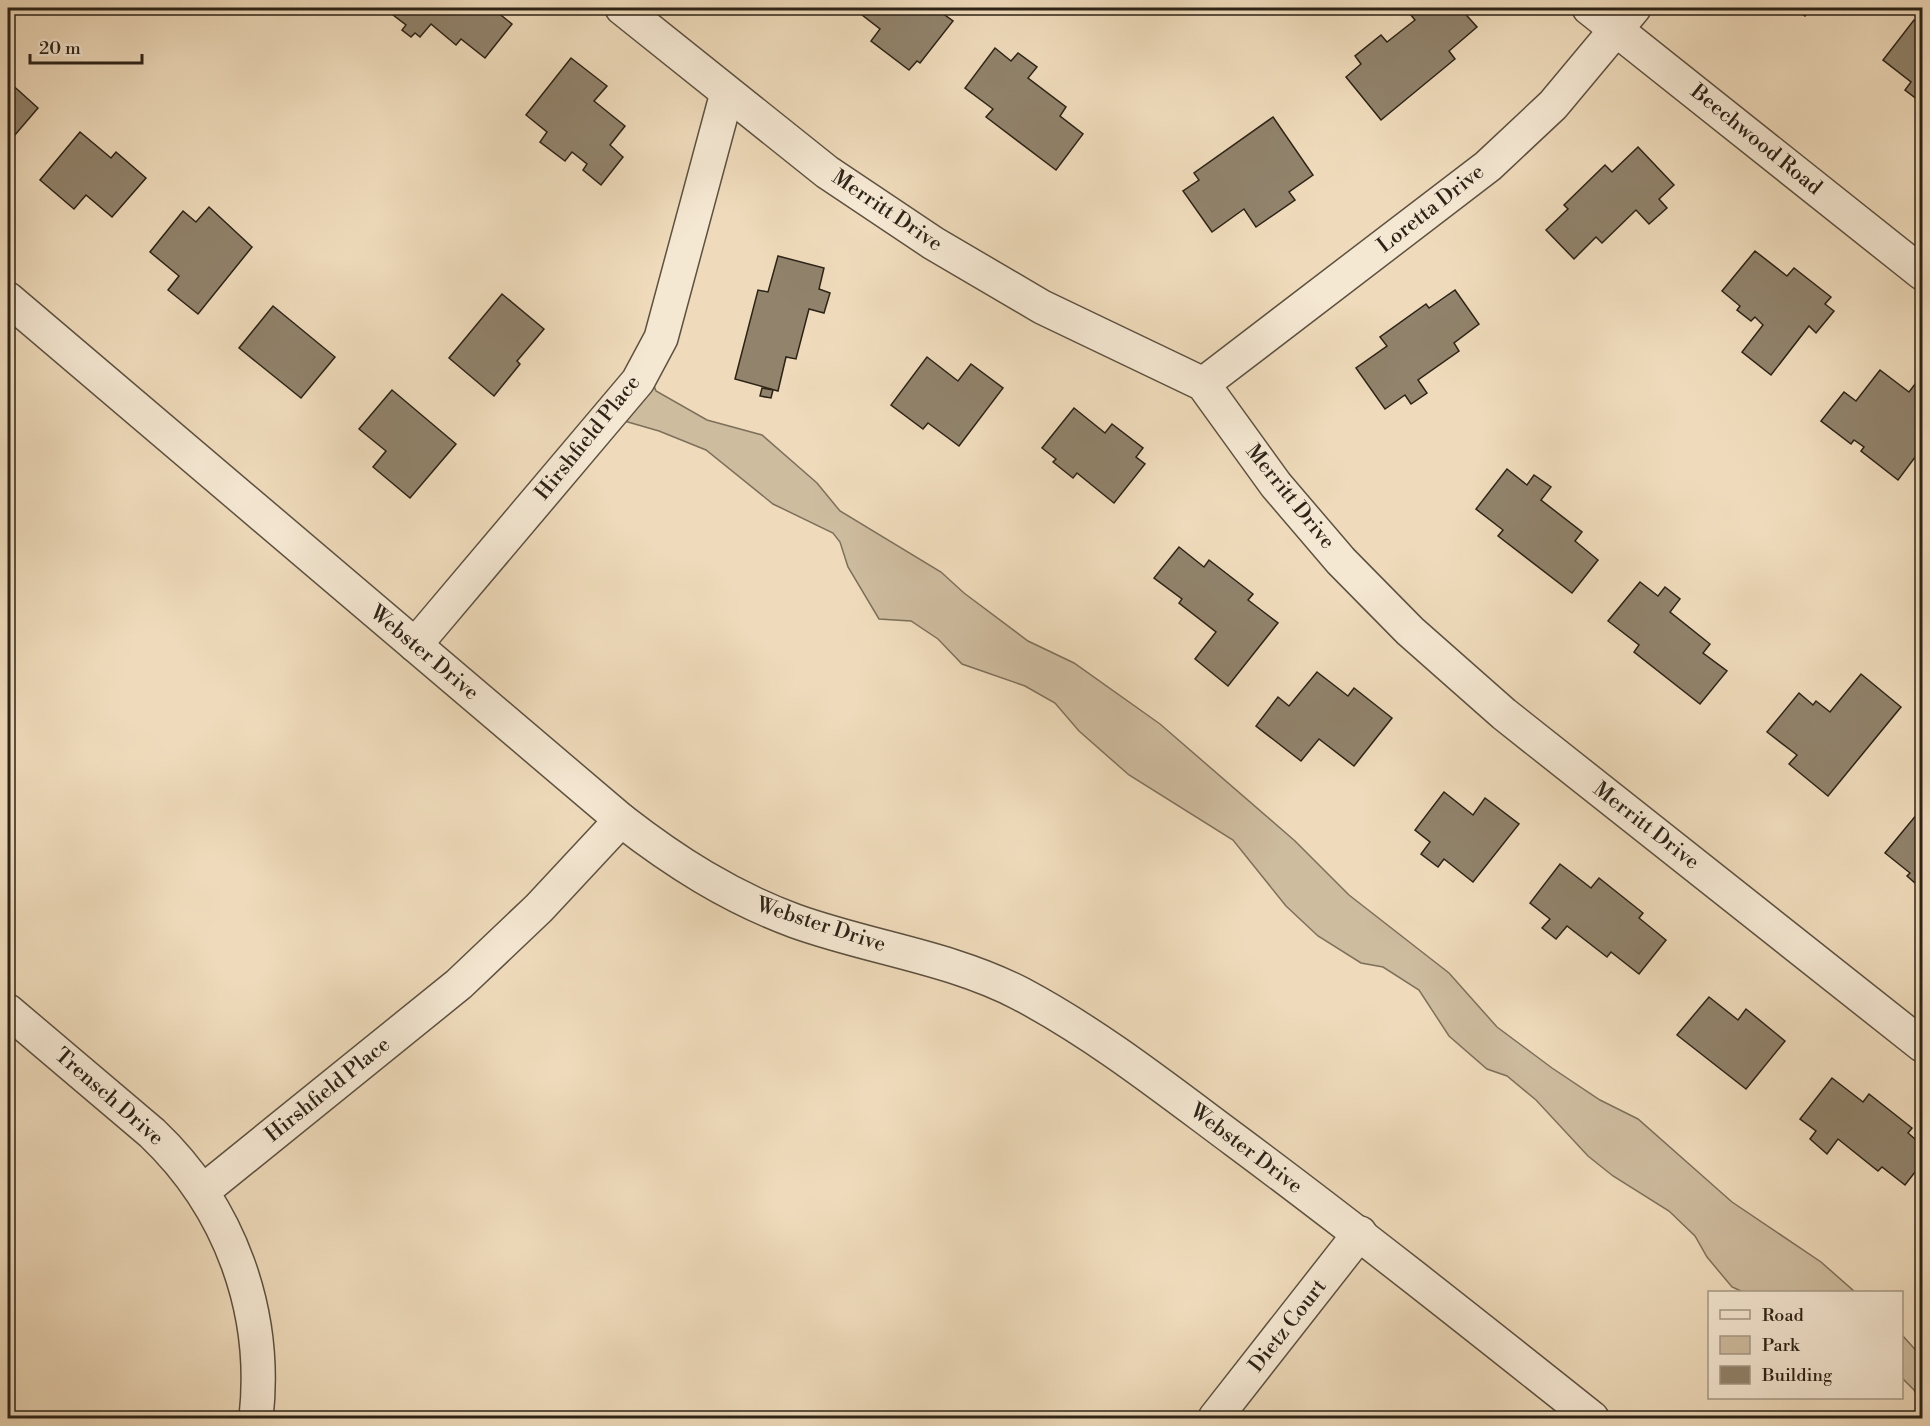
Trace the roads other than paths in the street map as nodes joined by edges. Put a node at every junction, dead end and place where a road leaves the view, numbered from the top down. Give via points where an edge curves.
1 (622, 8) edge
2 (1590, 8) edge
3 (1625, 18) edge
4 (727, 93) junction
5 (1923, 273) edge
6 (8, 299) edge
7 (1203, 384) junction
8 (415, 645) junction
9 (621, 820) junction
10 (8, 1011) edge
11 (1923, 1046) edge
12 (203, 1191) junction
13 (1360, 1233) junction
14 (256, 1419) edge
15 (1215, 1419) edge
16 (1592, 1419) edge

1 - 4 street, Merritt Drive
2 - 3 street, Beechwood Road
3 - 5 street, Beechwood Road
3 - 7 street, Loretta Drive via 1553,105 1488,166
4 - 7 street, Merritt Drive via 827,172 933,243 1042,307
4 - 8 street, Hirshfield Place via 660,338 642,373
6 - 8 street, Webster Drive
7 - 11 street, Merritt Drive via 1276,485 1341,561 1410,632 1504,714
8 - 9 street, Webster Drive
9 - 12 street, Hirshfield Place via 539,908 459,984
9 - 13 street, Webster Drive via 675,861 734,896 797,922 945,962 1018,993 1088,1032
10 - 12 street, Trensch Drive via 152,1133
12 - 14 street via 229,1238 246,1284 257,1344
13 - 15 street, Dietz Court
13 - 16 street, Webster Drive

